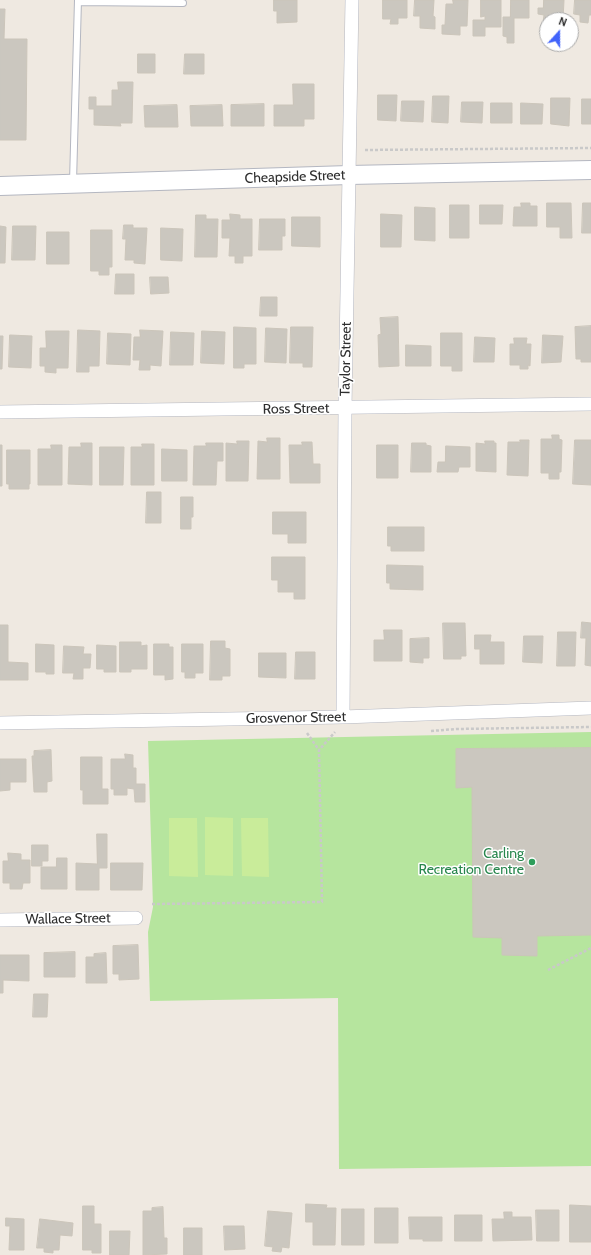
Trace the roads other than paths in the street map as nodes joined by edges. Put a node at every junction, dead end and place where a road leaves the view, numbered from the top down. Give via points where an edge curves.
1 (352, 0) edge
2 (78, 1) edge
3 (183, 3) dead end
4 (591, 170) edge
5 (349, 175) junction
6 (73, 184) junction
7 (0, 186) edge
8 (591, 404) edge
9 (345, 408) junction
10 (0, 412) edge
11 (591, 708) edge
12 (343, 717) junction
13 (0, 723) edge
14 (136, 918) dead end
15 (0, 920) edge

1 - 5 street, Taylor Street
2 - 3 lane
2 - 6 lane
4 - 5 street, Cheapside Street
5 - 6 street, Cheapside Street
5 - 9 street, Taylor Street
6 - 7 street, Cheapside Street
8 - 9 street, Ross Street
9 - 10 street, Ross Street
9 - 12 street, Taylor Street
11 - 12 street, Grosvenor Street
12 - 13 street, Grosvenor Street
14 - 15 street, Wallace Street

